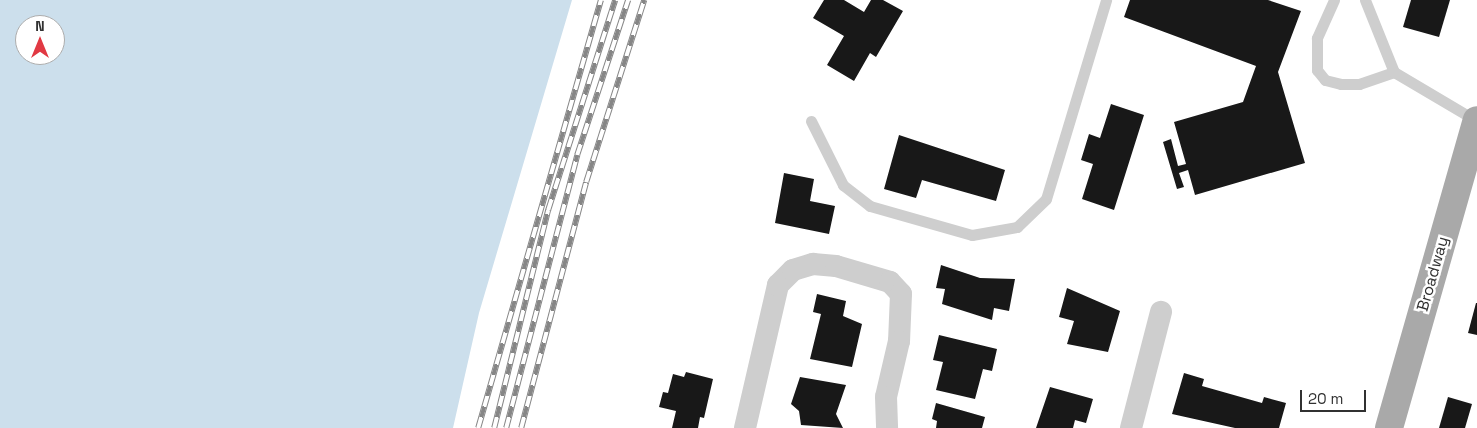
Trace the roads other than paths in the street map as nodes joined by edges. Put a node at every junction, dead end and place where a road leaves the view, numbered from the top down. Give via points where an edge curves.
1 (1106, 0) edge
2 (1334, 0) edge
3 (1365, 0) edge
4 (1394, 72) junction
5 (811, 120) dead end
6 (1477, 121) edge
7 (1161, 312) dead end
8 (745, 428) edge
9 (887, 428) edge
10 (1131, 428) edge
11 (1389, 428) edge

1 - 5 lane via 1046,200 1017,227 972,235 870,206 843,185
2 - 4 lane via 1317,38 1317,70 1326,80 1341,84 1359,84
3 - 4 lane
4 - 6 lane
6 - 11 main road, Broadway
7 - 10 street
8 - 9 street via 778,285 792,270 813,264 890,282 901,294 900,341 886,397

